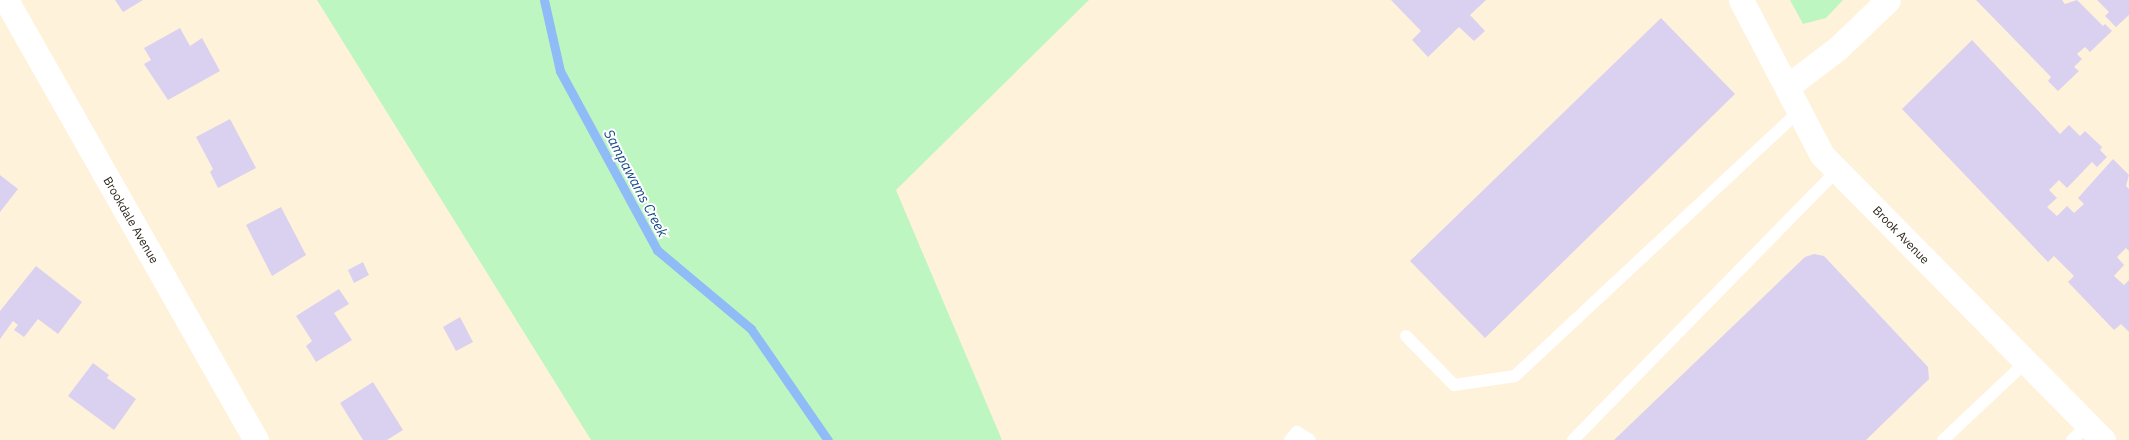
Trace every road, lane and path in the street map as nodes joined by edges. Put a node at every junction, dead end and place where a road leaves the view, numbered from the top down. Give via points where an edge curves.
1 (6, 0) edge
2 (1741, 0) edge
3 (1888, 0) edge
4 (1788, 86) junction
5 (1800, 110) junction
6 (1837, 170) junction
7 (1406, 336) dead end
8 (2026, 362) junction
9 (2088, 435) edge
10 (256, 440) edge
11 (1290, 440) edge
12 (1310, 440) edge
13 (1573, 440) edge
14 (1943, 440) edge

1 - 10 street, Brookdale Avenue
2 - 4 street, Brook Avenue
3 - 4 street via 1838,48
4 - 5 street, Brook Avenue
5 - 6 street, Brook Avenue via 1822,155
5 - 7 lane via 1515,376 1454,385
6 - 8 street, Brook Avenue
6 - 13 lane
8 - 9 street, Brook Avenue
8 - 14 lane
11 - 12 lane via 1297,432

